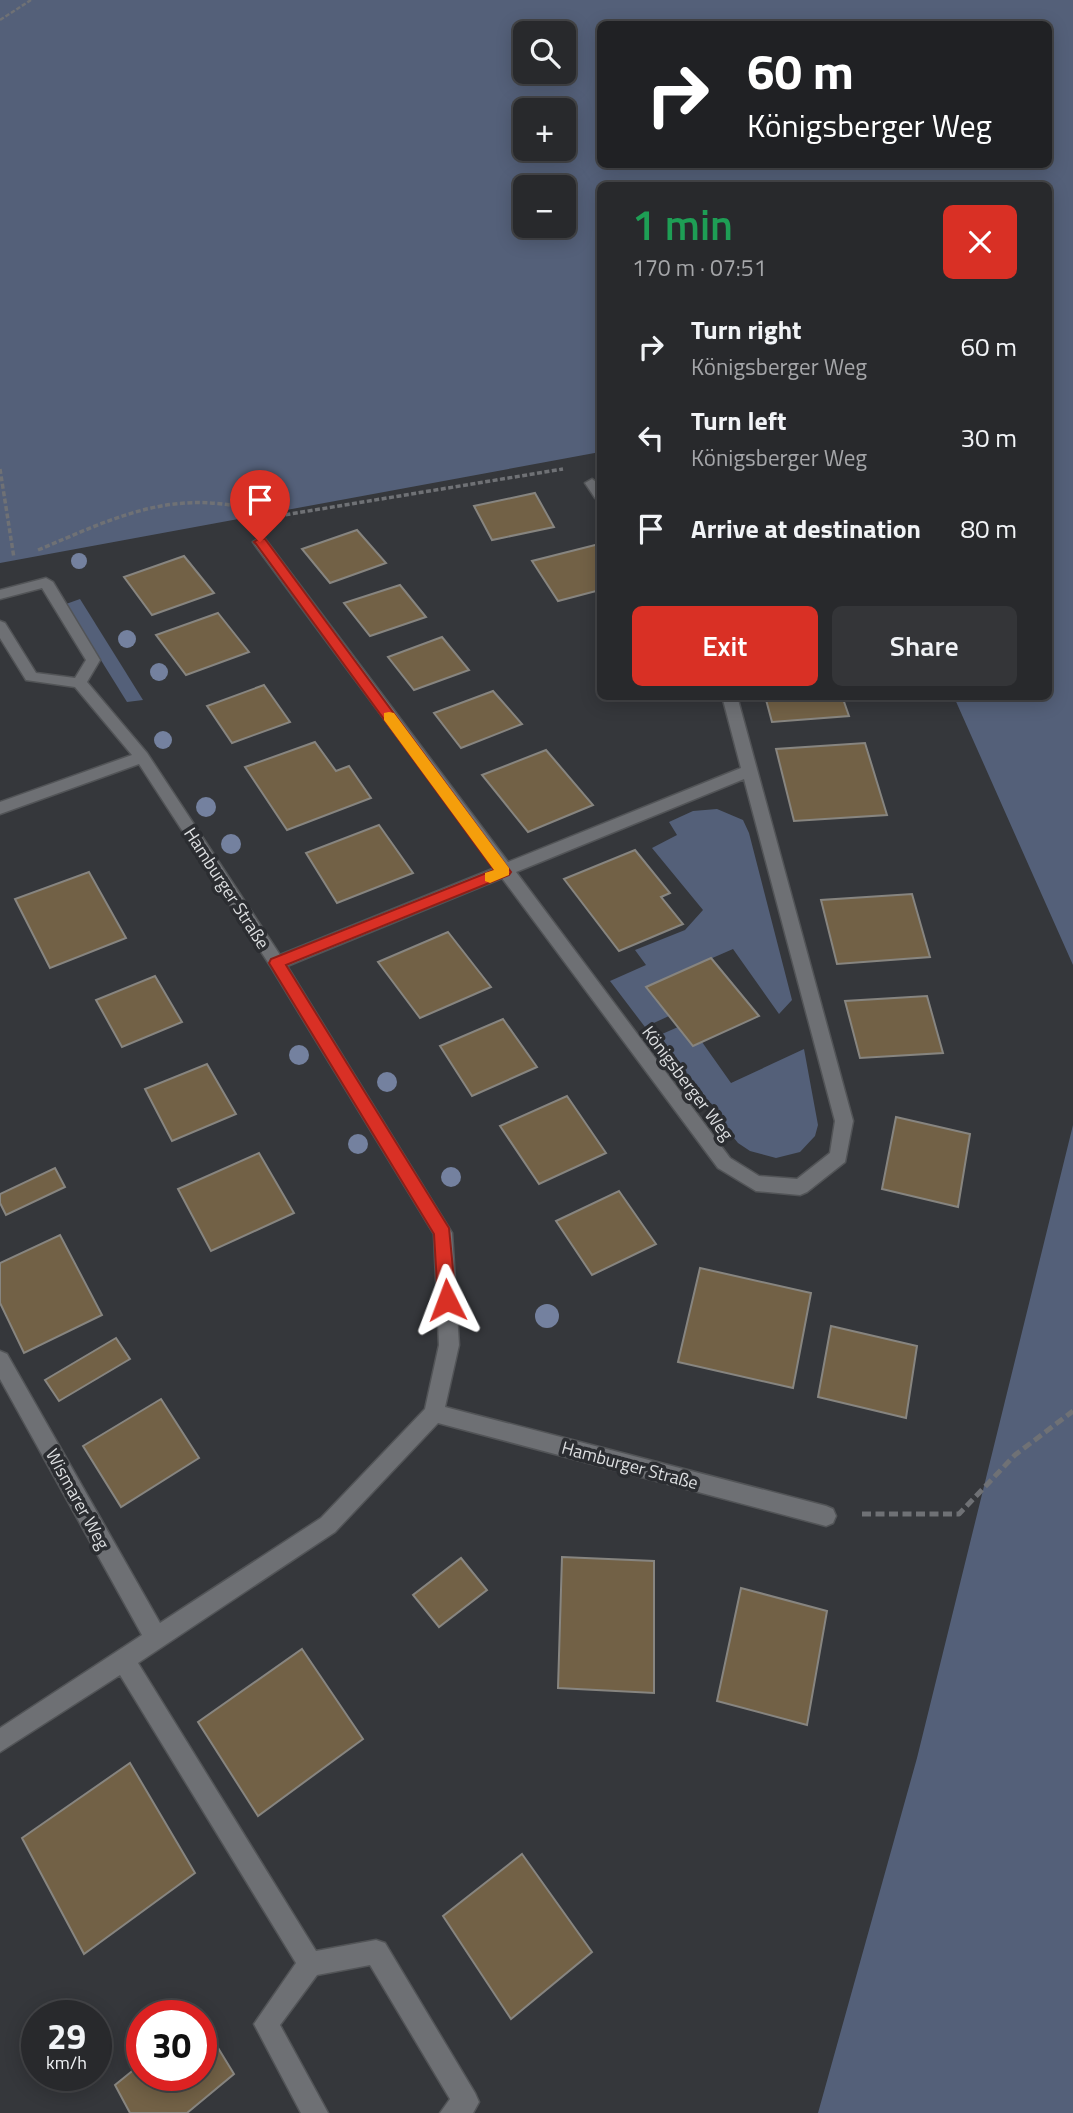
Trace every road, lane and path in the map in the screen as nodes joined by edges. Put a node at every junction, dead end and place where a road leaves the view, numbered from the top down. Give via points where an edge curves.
1 (31, 0) edge
2 (0, 20) edge
3 (0, 469) edge
4 (566, 469) dead end
5 (256, 511) dead end
6 (271, 517) dead end
7 (260, 542) dead end
8 (14, 559) junction
9 (20, 590) junction
10 (0, 594) edge
11 (0, 626) edge
12 (79, 683) junction
13 (730, 700) edge
14 (142, 757) junction
15 (749, 771) junction
16 (0, 808) edge
17 (504, 872) junction
18 (276, 963) junction
19 (0, 1360) edge
20 (1073, 1411) edge
21 (435, 1413) junction
22 (826, 1516) joint
23 (156, 1637) junction
24 (124, 1661) junction
25 (0, 1741) edge
26 (310, 1964) junction
27 (315, 2113) edge
28 (453, 2113) edge

1 - 2 path
3 - 8 path
4 - 6 path
5 - 8 path via 203,500 169,501
7 - 17 street, Königsberger Weg
8 - 9 path
9 - 10 street
9 - 12 street via 46,582 93,660
11 - 12 street via 32,677
12 - 14 street, Hamburger Straße
13 - 15 street, Königsberger Weg
14 - 16 street
14 - 18 street, Hamburger Straße
15 - 17 street
15 - 17 street, Königsberger Weg via 844,1121 839,1157 800,1187 756,1183 724,1163
17 - 18 street
18 - 21 street, Hamburger Straße via 443,1233 449,1345
19 - 23 street, Wismarer Weg
20 - 22 path via 1014,1455 959,1514 900,1511
21 - 22 street, Hamburger Straße
21 - 23 street via 328,1525
23 - 24 street
24 - 25 street
24 - 26 street
26 - 27 street via 266,2024
26 - 28 street via 376,1952 467,2102

